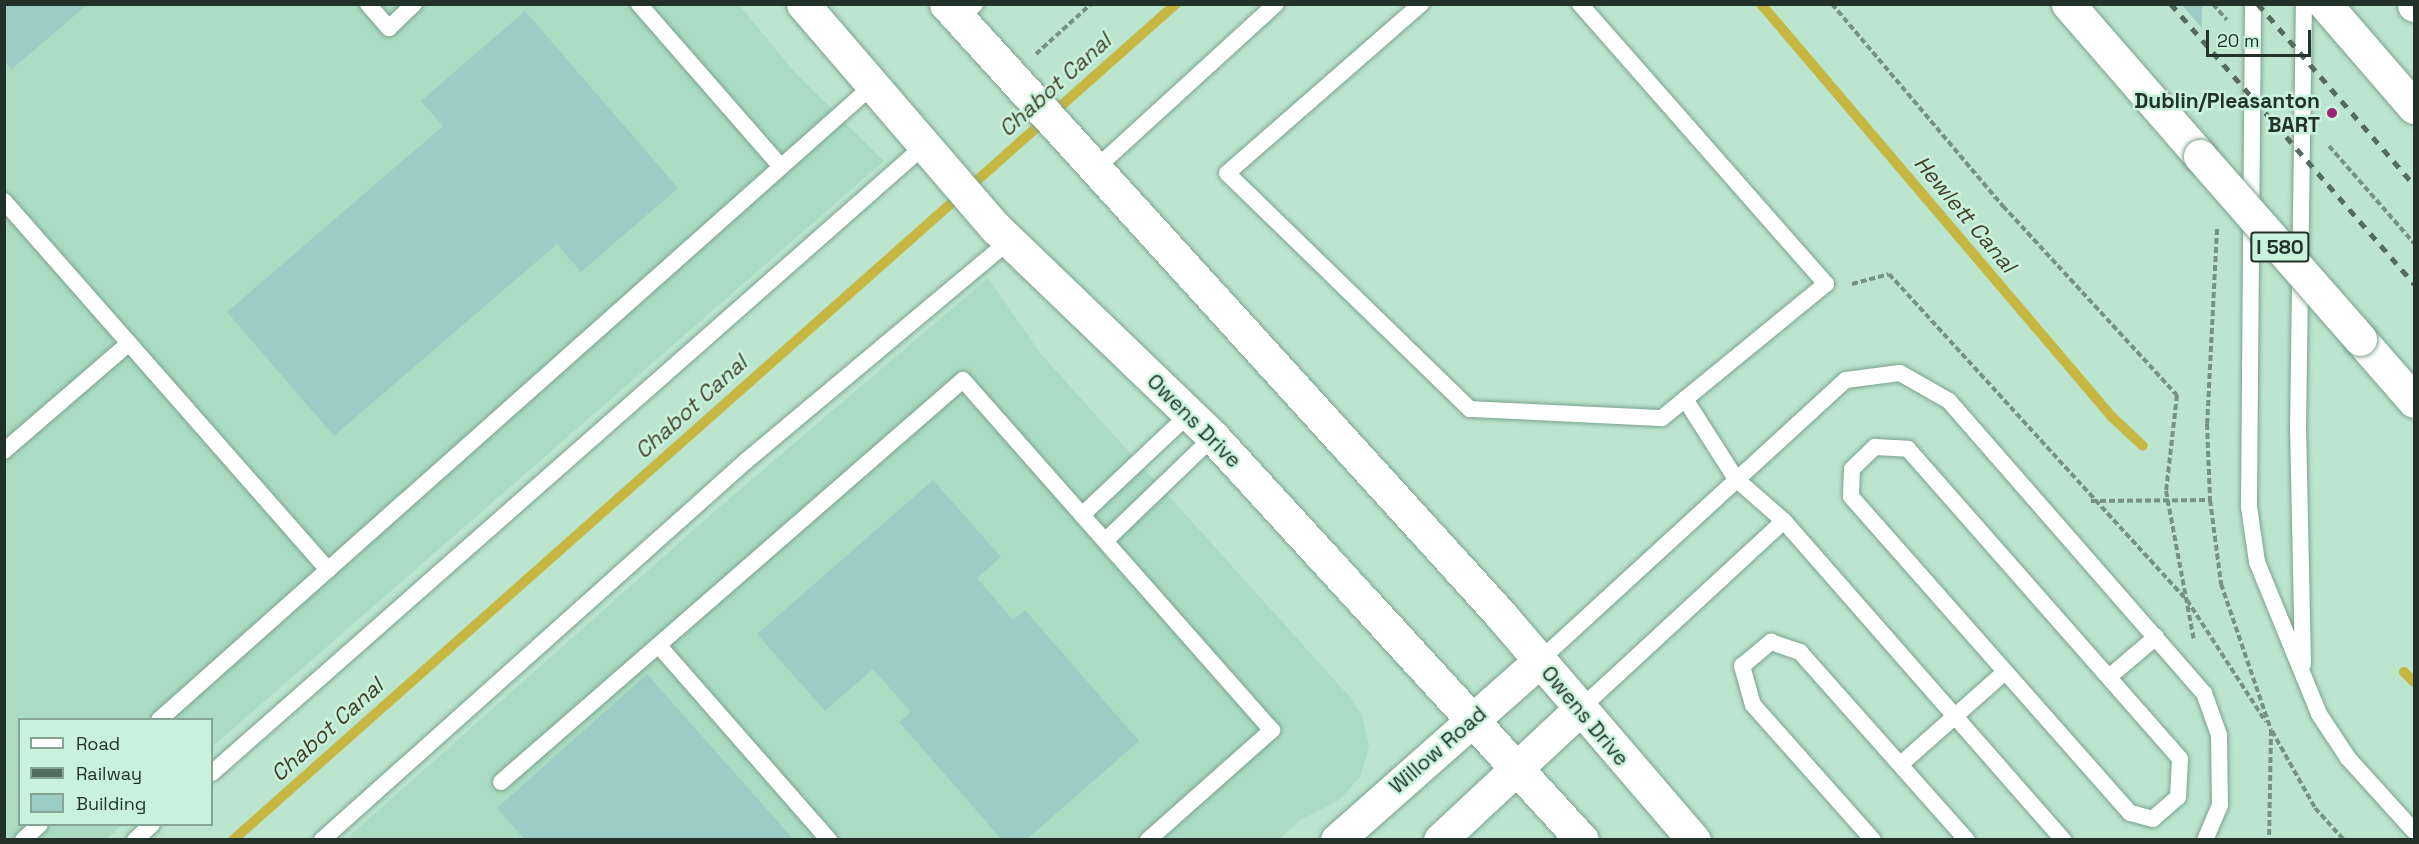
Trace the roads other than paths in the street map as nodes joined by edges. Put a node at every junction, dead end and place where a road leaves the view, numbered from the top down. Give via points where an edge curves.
1 (368, 4) edge
2 (414, 4) edge
3 (639, 4) edge
4 (803, 4) edge
5 (1276, 4) edge
6 (1421, 4) edge
7 (1580, 4) edge
8 (2068, 4) edge
9 (2253, 4) edge
10 (2304, 4) edge
11 (2325, 4) edge
12 (960, 9) edge
13 (872, 86) junction
14 (2415, 107) edge
15 (928, 150) junction
16 (1086, 162) junction
17 (781, 167) junction
18 (4, 201) edge
19 (1002, 235) junction
20 (129, 343) junction
21 (1685, 399) junction
22 (2415, 401) edge
23 (1189, 414) junction
24 (1213, 437) junction
25 (4, 452) edge
26 (1736, 479) junction
27 (1082, 515) junction
28 (1784, 521) junction
29 (1105, 541) junction
30 (328, 570) junction
31 (2156, 637) junction
32 (660, 647) junction
33 (1539, 661) junction
34 (2005, 672) junction
35 (2109, 677) junction
36 (2304, 680) junction
37 (1580, 710) junction
38 (1954, 716) junction
39 (161, 718) edge
40 (1474, 718) junction
41 (1901, 764) junction
42 (1520, 768) junction
43 (213, 772) edge
44 (501, 782) dead end
45 (39, 826) edge
46 (151, 826) edge
47 (2415, 831) edge
48 (23, 840) edge
49 (135, 840) edge
50 (322, 840) edge
51 (829, 840) edge
52 (1148, 840) edge
53 (1337, 840) edge
54 (1440, 840) edge
55 (1582, 840) edge
56 (1694, 840) edge
57 (1873, 840) edge
58 (1967, 840) edge
59 (2063, 840) edge
60 (2205, 840) edge

1 - 2 lane via 389,28
3 - 17 lane
4 - 13 main road, Owens Drive
5 - 16 lane
6 - 21 lane via 1227,172 1470,409 1662,418
7 - 21 lane via 1826,284
8 - 22 main road, I 580, bridge
9 - 36 lane via 2249,507 2257,562
10 - 36 lane via 2298,622
11 - 14 main road
12 - 16 main road, Owens Drive via 1012,79
13 - 15 main road, Owens Drive
13 - 17 lane
15 - 19 main road, Owens Drive
15 - 43 lane
16 - 33 main road, Owens Drive
17 - 30 lane
18 - 20 lane
19 - 23 main road, Owens Drive
19 - 50 lane
20 - 25 lane
20 - 30 lane
21 - 26 lane
23 - 24 main road, Owens Drive
23 - 27 lane
24 - 29 lane
24 - 40 main road, Owens Drive
26 - 28 lane
26 - 31 lane via 1846,380 1900,374 1949,401
26 - 33 lane
27 - 29 lane
27 - 32 lane via 963,380
28 - 37 lane
28 - 38 lane
29 - 52 lane via 1272,730
30 - 39 lane
31 - 35 lane
31 - 60 lane via 2204,693 2219,735 2220,805
32 - 44 lane
32 - 51 lane
33 - 37 main road, Owens Drive
33 - 40 main road, Willow Road
34 - 35 lane via 2130,813 2153,819 2178,796 2180,759
34 - 35 lane via 1851,496 1852,469 1875,447 1908,449
34 - 38 lane
36 - 47 lane via 2348,758
37 - 42 main road
37 - 56 main road, Owens Drive
38 - 41 lane
38 - 59 lane
40 - 42 main road, Owens Drive
40 - 53 main road, Willow Road
41 - 57 lane via 1800,652 1771,642 1743,666 1753,705
41 - 58 lane
42 - 54 main road
42 - 55 main road, Owens Drive
45 - 48 lane
46 - 49 lane

